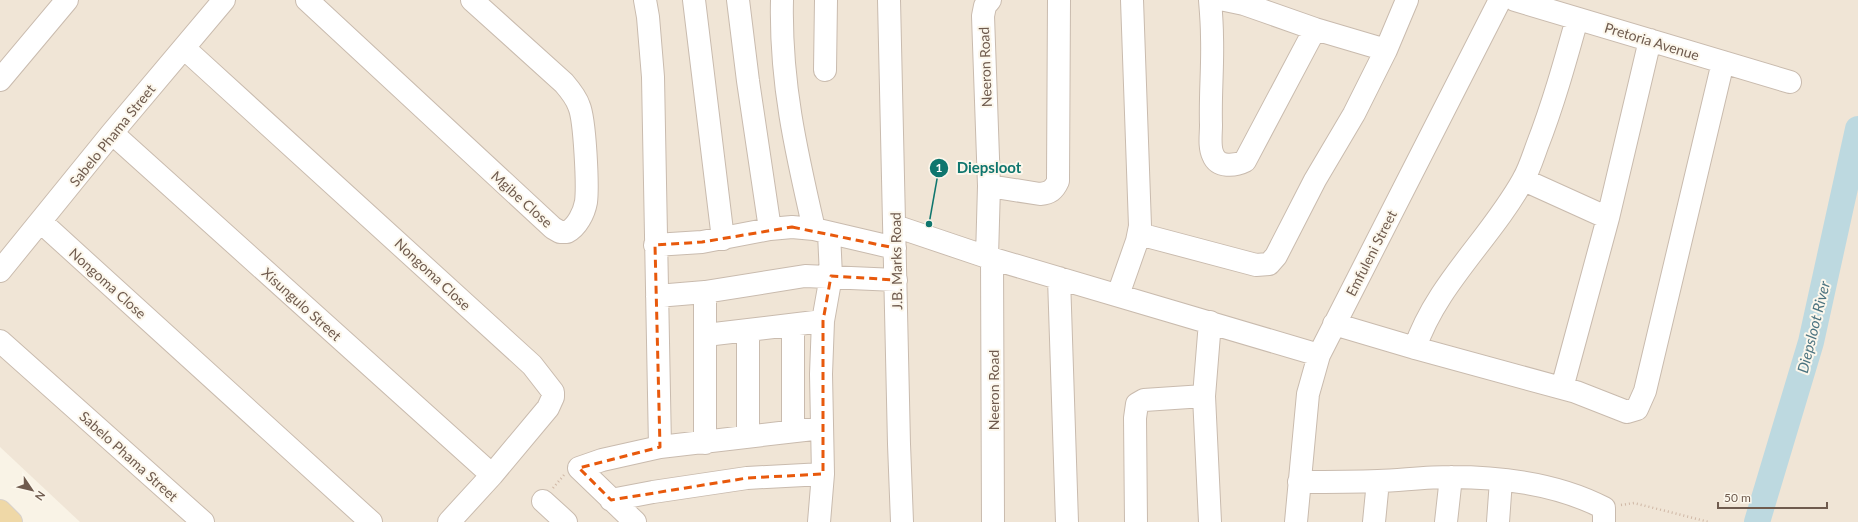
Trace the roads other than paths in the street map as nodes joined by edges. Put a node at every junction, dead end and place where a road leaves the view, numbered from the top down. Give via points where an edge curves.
1 (68, 0) edge
2 (224, 0) edge
3 (307, 0) edge
4 (472, 0) edge
5 (645, 0) edge
6 (694, 0) edge
7 (738, 0) edge
8 (782, 0) edge
9 (826, 0) edge
10 (889, 0) edge
11 (990, 0) edge
12 (1059, 0) edge
13 (1132, 0) edge
14 (1210, 0) edge
15 (1225, 0) edge
16 (1407, 0) edge
17 (1500, 0) edge
18 (1515, 0) edge
19 (1577, 19) junction
20 (1315, 28) junction
21 (1650, 40) junction
22 (184, 48) junction
23 (1386, 50) junction
24 (1723, 62) junction
25 (825, 70) dead end
26 (0, 80) edge
27 (1790, 82) dead end
28 (112, 133) junction
29 (1524, 180) junction
30 (989, 186) junction
31 (1608, 218) junction
32 (41, 222) junction
33 (895, 226) junction
34 (770, 229) junction
35 (821, 231) junction
36 (1139, 234) junction
37 (723, 239) junction
38 (655, 245) junction
39 (895, 248) junction
40 (989, 257) junction
41 (0, 271) edge
42 (831, 276) junction
43 (1059, 278) junction
44 (896, 280) junction
45 (705, 292) junction
46 (1118, 295) junction
47 (657, 296) junction
48 (823, 321) junction
49 (1210, 322) junction
50 (1334, 324) junction
51 (793, 325) junction
52 (748, 330) junction
53 (706, 335) junction
54 (0, 341) edge
55 (1415, 348) junction
56 (1319, 355) junction
57 (1562, 388) junction
58 (1204, 396) junction
59 (822, 428) junction
60 (793, 431) junction
61 (748, 436) junction
62 (705, 443) junction
63 (660, 447) junction
64 (823, 474) junction
65 (492, 475) junction
66 (1451, 477) junction
67 (1501, 480) junction
68 (1378, 481) junction
69 (1299, 482) junction
70 (611, 500) junction
71 (543, 501) road end
72 (0, 511) edge
73 (1604, 515) edge
74 (359, 519) edge
75 (12, 522) edge
76 (203, 522) edge
77 (449, 522) edge
78 (566, 522) edge
79 (635, 522) edge
80 (819, 522) edge
81 (902, 522) edge
82 (993, 522) edge
83 (1067, 522) edge
84 (1136, 522) edge
85 (1210, 522) edge
86 (1296, 522) edge
87 (1374, 522) edge
88 (1446, 522) edge
89 (1498, 522) edge

1 - 26 street
2 - 22 street, Sabelo Phama Street
3 - 4 street, Mgibe Close via 553,228 567,232 578,222 586,203 580,107 564,83
5 - 38 street via 653,77
6 - 37 street
7 - 34 street
8 - 35 street via 783,58 789,114
9 - 25 street
10 - 33 street, J.B. Marks Road
11 - 30 street, Neeron Road via 985,6 983,16
12 - 30 street via 1058,180 1052,190 1040,194
13 - 36 street
14 - 20 street via 1211,142 1213,156 1226,165 1236,166 1245,161
15 - 20 street
16 - 23 street
17 - 50 street, Emfuleni Street
18 - 19 street, Pretoria Avenue
19 - 21 street, Pretoria Avenue
19 - 29 street via 1563,71
20 - 23 street
21 - 24 street, Pretoria Avenue
21 - 31 street
22 - 28 street, Sabelo Phama Street
22 - 65 street, Nongoma Close via 532,365 553,392 551,402
23 - 36 street via 1354,114 1315,180 1276,256 1269,264 1256,265
24 - 27 street, Pretoria Avenue
24 - 57 street via 1641,403 1637,409 1627,412
28 - 32 street, Sabelo Phama Street
28 - 65 street, Xisungulo Street
29 - 31 street
29 - 55 street via 1439,301 1423,326
30 - 40 street, Neeron Road
31 - 57 street
32 - 41 street, Sabelo Phama Street
32 - 74 street, Nongoma Close
33 - 39 street, J.B. Marks Road
33 - 40 street
34 - 35 street via 792,227
34 - 37 street
35 - 39 street
35 - 42 street
36 - 46 street
37 - 38 street via 679,245
38 - 47 street
39 - 44 street, J.B. Marks Road
40 - 43 street
40 - 82 street, Neeron Road
42 - 44 street
42 - 45 street via 805,276
42 - 48 street
43 - 46 street
43 - 83 street
44 - 81 street, J.B. Marks Road
45 - 47 street
45 - 53 street
46 - 49 street
47 - 63 street
48 - 51 street
48 - 59 street
49 - 56 street
49 - 58 street
50 - 55 street
50 - 56 street, Emfuleni Street
51 - 52 street
51 - 60 street
52 - 53 street
52 - 61 street
53 - 62 street
54 - 76 street, Sabelo Phama Street
55 - 57 street
56 - 69 street, Emfuleni Street via 1308,394
58 - 84 street via 1144,400 1137,404
58 - 85 street
59 - 60 street
59 - 64 street
60 - 61 street
61 - 62 street
62 - 63 street
63 - 70 street via 579,468
64 - 70 street via 747,478
64 - 80 street
65 - 77 street, Nongoma Close
66 - 67 street
66 - 68 street
66 - 88 street
67 - 73 street via 1558,490
67 - 89 street
68 - 69 street
68 - 87 street
69 - 86 street, Emfuleni Street
70 - 79 street
71 - 78 street
72 - 75 main road

